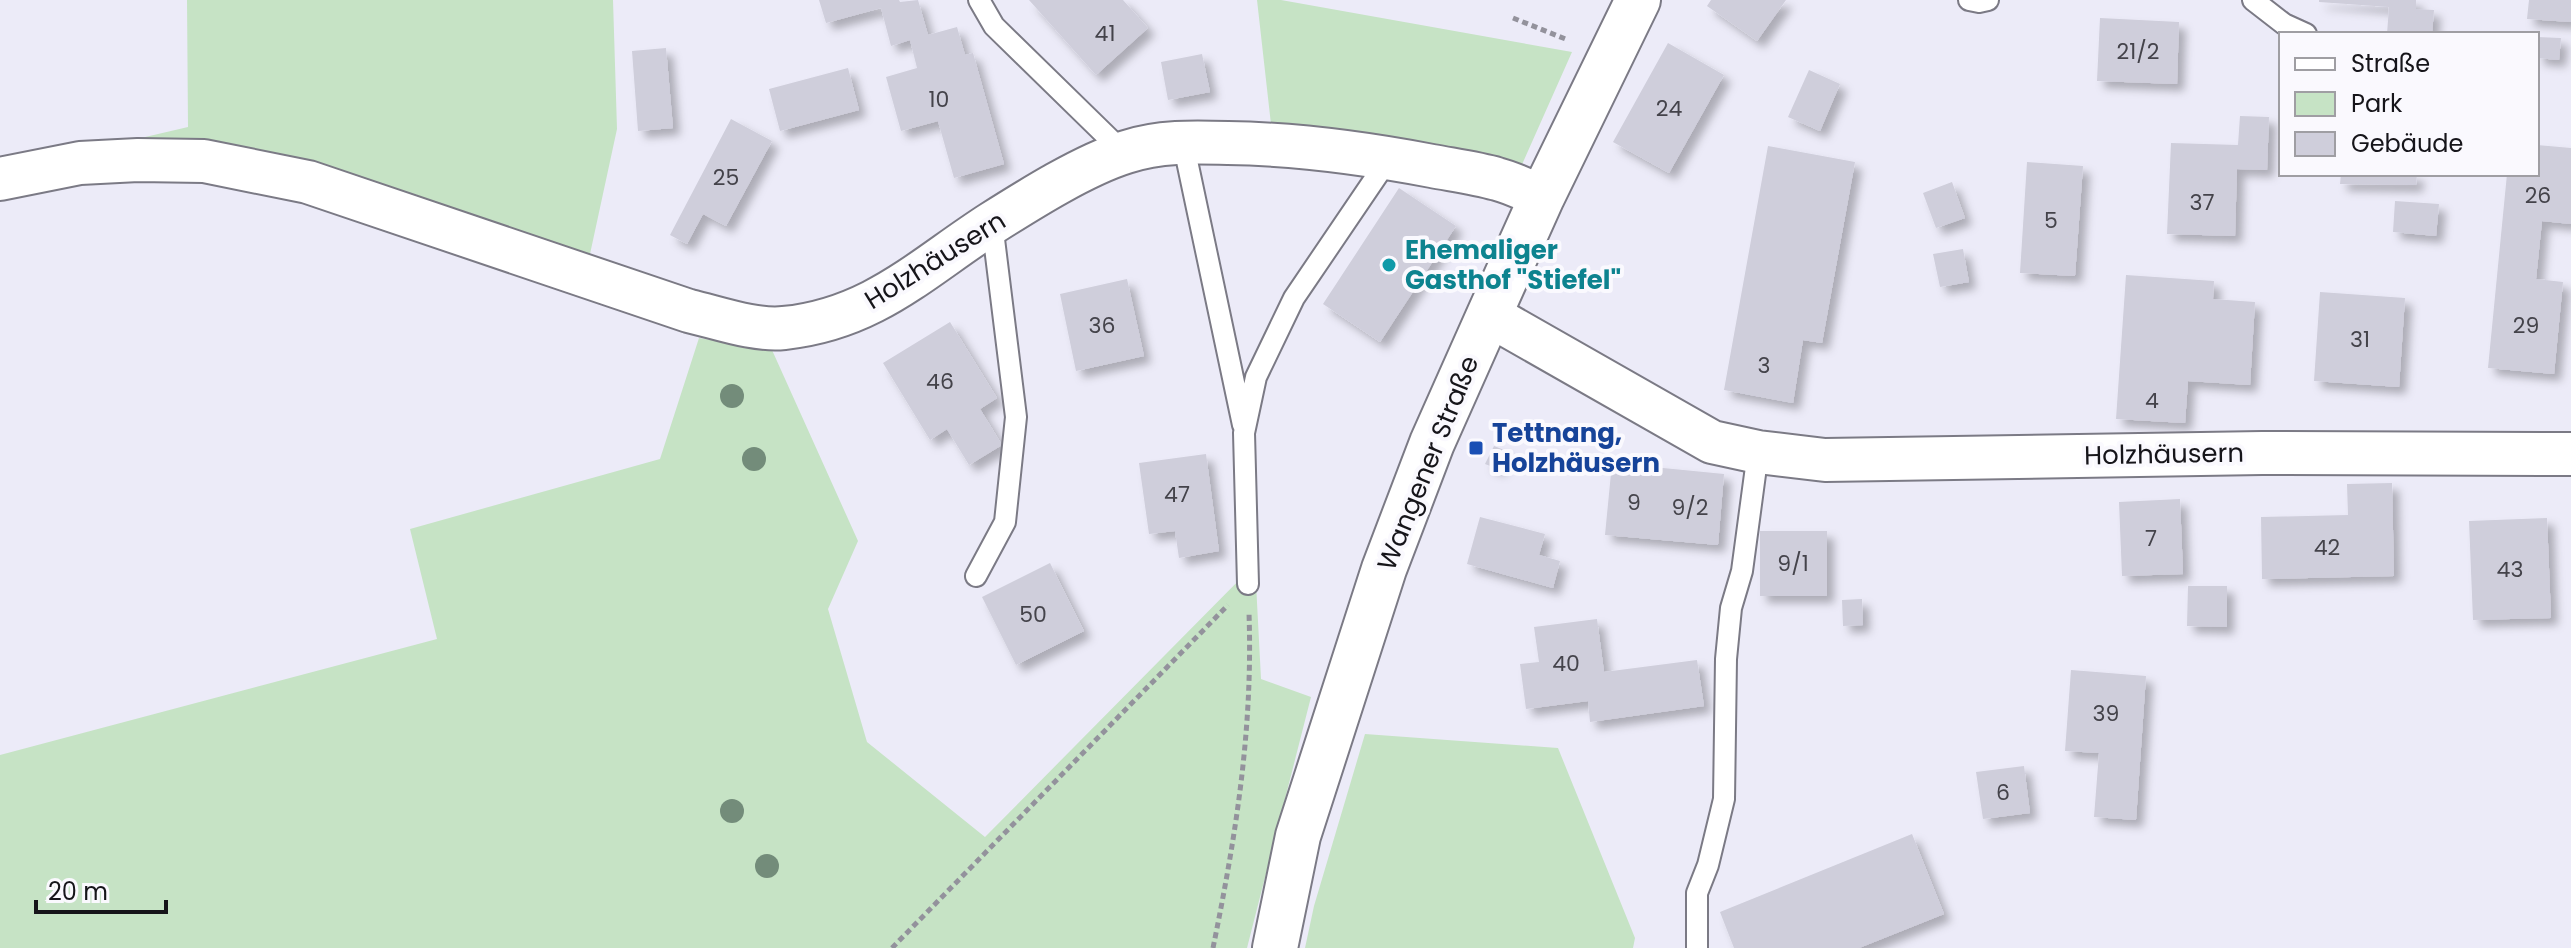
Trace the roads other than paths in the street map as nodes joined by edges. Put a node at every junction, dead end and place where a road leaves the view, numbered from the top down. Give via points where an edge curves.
1 (979, 0) edge
2 (1638, 0) edge
3 (1969, 0) edge
4 (1988, 0) edge
5 (2253, 0) edge
6 (2302, 32) edge
7 (1183, 142) junction
8 (1123, 152) junction
9 (1389, 158) junction
10 (0, 179) edge
11 (1542, 197) junction
12 (992, 223) junction
13 (1489, 315) junction
14 (1244, 433) junction
15 (1758, 452) junction
16 (2571, 454) edge
17 (976, 576) dead end
18 (1248, 584) road end
19 (1275, 948) edge
20 (1697, 948) edge

1 - 8 lane via 994,26
2 - 11 main road, Wangener Straße
3 - 4 lane
5 - 6 lane
7 - 8 street, Holzhäusern
7 - 9 street, Holzhäusern via 1281,144
7 - 14 lane
8 - 12 street, Holzhäusern
9 - 11 street, Holzhäusern via 1498,179
9 - 14 lane via 1294,298 1256,377
10 - 12 street, Holzhäusern via 80,163 204,161 308,182 689,311 782,329 846,314 881,299
11 - 13 main road, Wangener Straße
12 - 17 lane via 1016,417 1005,522
13 - 15 street, Holzhäusern via 1712,442
13 - 19 main road, Wangener Straße via 1384,569 1298,836
14 - 18 lane
15 - 16 street, Holzhäusern via 1825,460
15 - 20 lane via 1726,659 1724,799 1697,893

